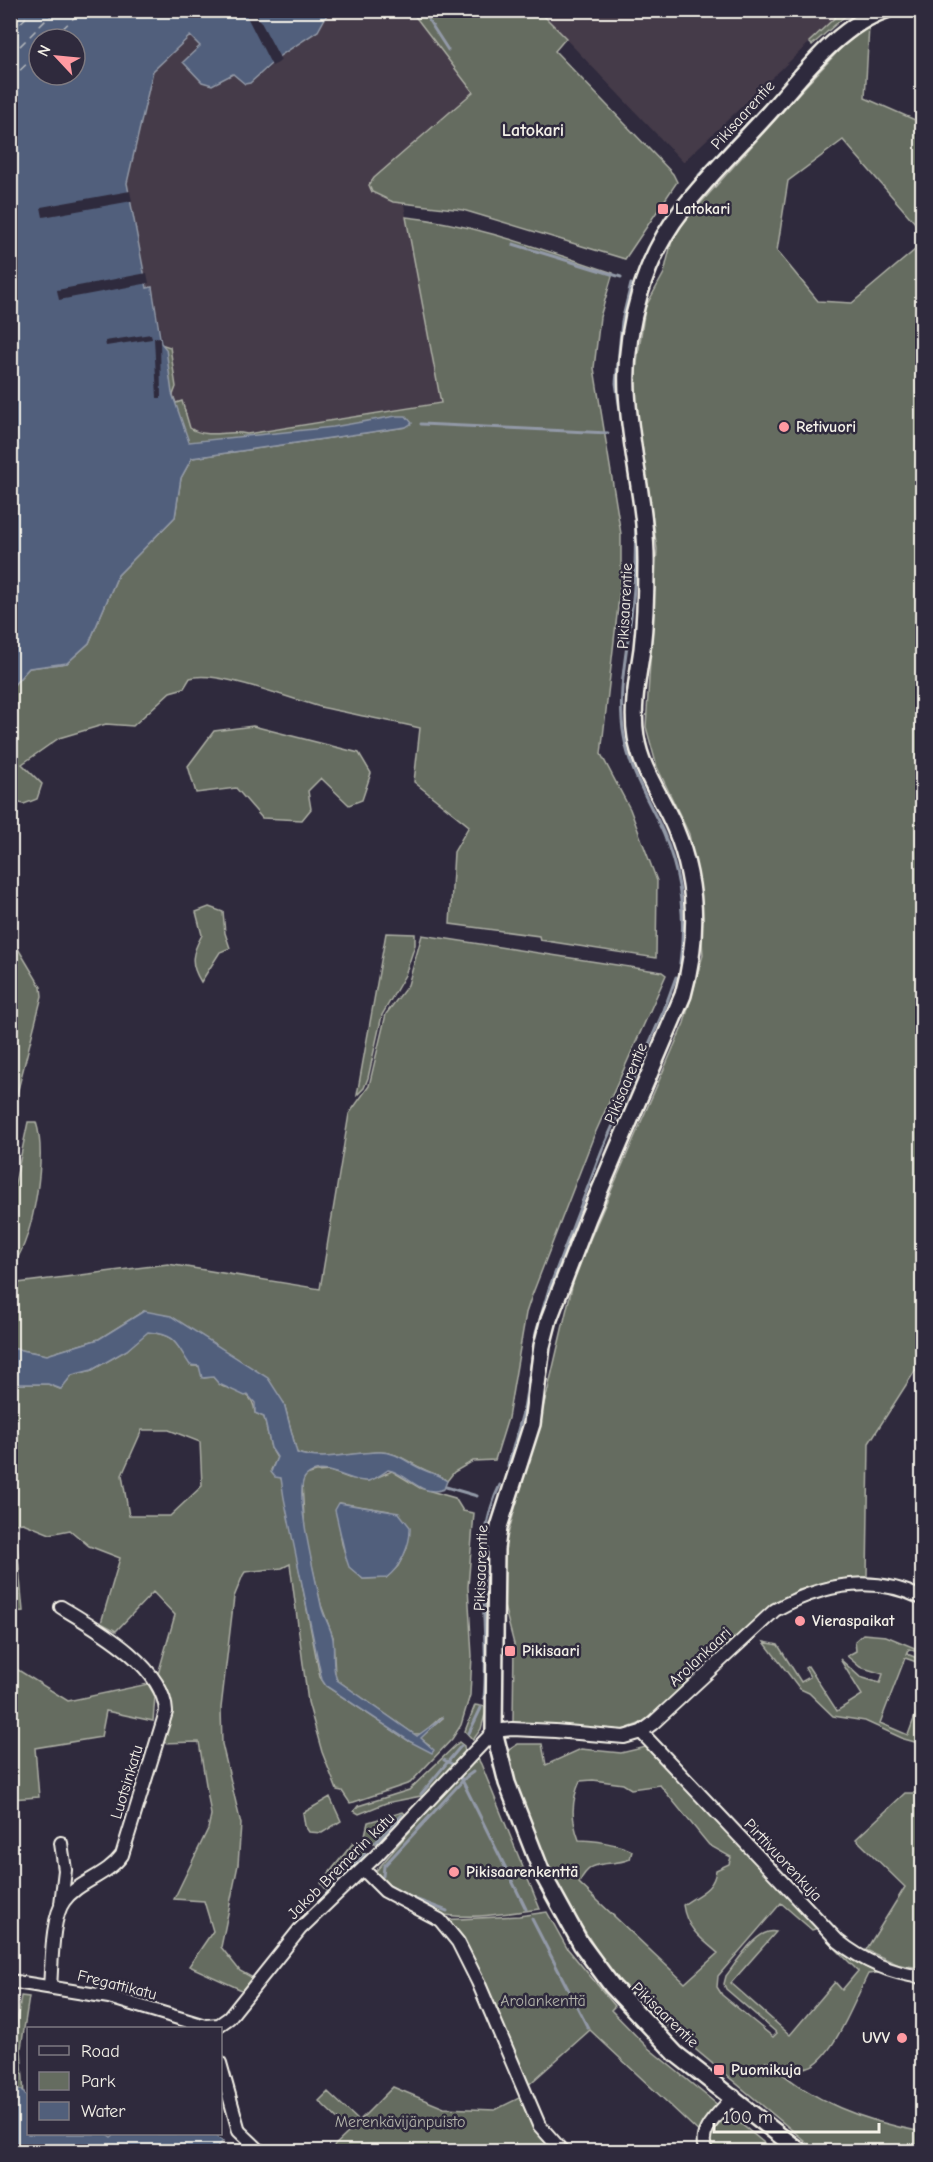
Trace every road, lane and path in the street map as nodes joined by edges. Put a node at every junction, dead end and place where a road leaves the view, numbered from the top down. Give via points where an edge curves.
1 (886, 10) edge
2 (922, 1598) edge
3 (61, 1607) dead end
4 (494, 1731) junction
5 (641, 1732) junction
6 (61, 1843) dead end
7 (363, 1869) junction
8 (61, 1907) junction
9 (922, 1977) edge
10 (10, 1981) edge
11 (50, 1987) junction
12 (211, 2027) edge
13 (216, 2027) edge
14 (222, 2070) edge
15 (734, 2096) junction
16 (261, 2151) edge
17 (563, 2151) edge
18 (707, 2151) edge
19 (801, 2151) edge

1 - 4 street, Pikisaarentie via 853,28 817,60 682,210 658,250 634,317 627,391 646,555 635,734 643,764 674,827 687,866 694,896 693,950 684,995 588,1218 542,1346 532,1424 499,1527
2 - 5 street, Arolankaari via 868,1583 822,1588 798,1598 776,1610
3 - 8 street, Luotsinkatu via 119,1645 148,1672 162,1690 166,1712 122,1855 68,1897
4 - 5 street via 624,1737
4 - 7 street, Jakob Bremerin katu
4 - 15 street, Pikisaarentie via 522,1827 542,1874 581,1944 612,1986 676,2054
5 - 9 street, Pirttivuorenkuja via 838,1941 880,1967
6 - 8 street via 65,1870
7 - 13 street, Jakob Bremerin katu via 283,1948 229,2018
7 - 17 street via 385,1891 440,1920 458,1942 539,2125
8 - 11 street
10 - 11 street, Fregattikatu
11 - 12 street, Fregattikatu via 109,1997
14 - 16 street via 239,2131
15 - 18 street via 704,2133
15 - 19 street, Pikisaarentie

